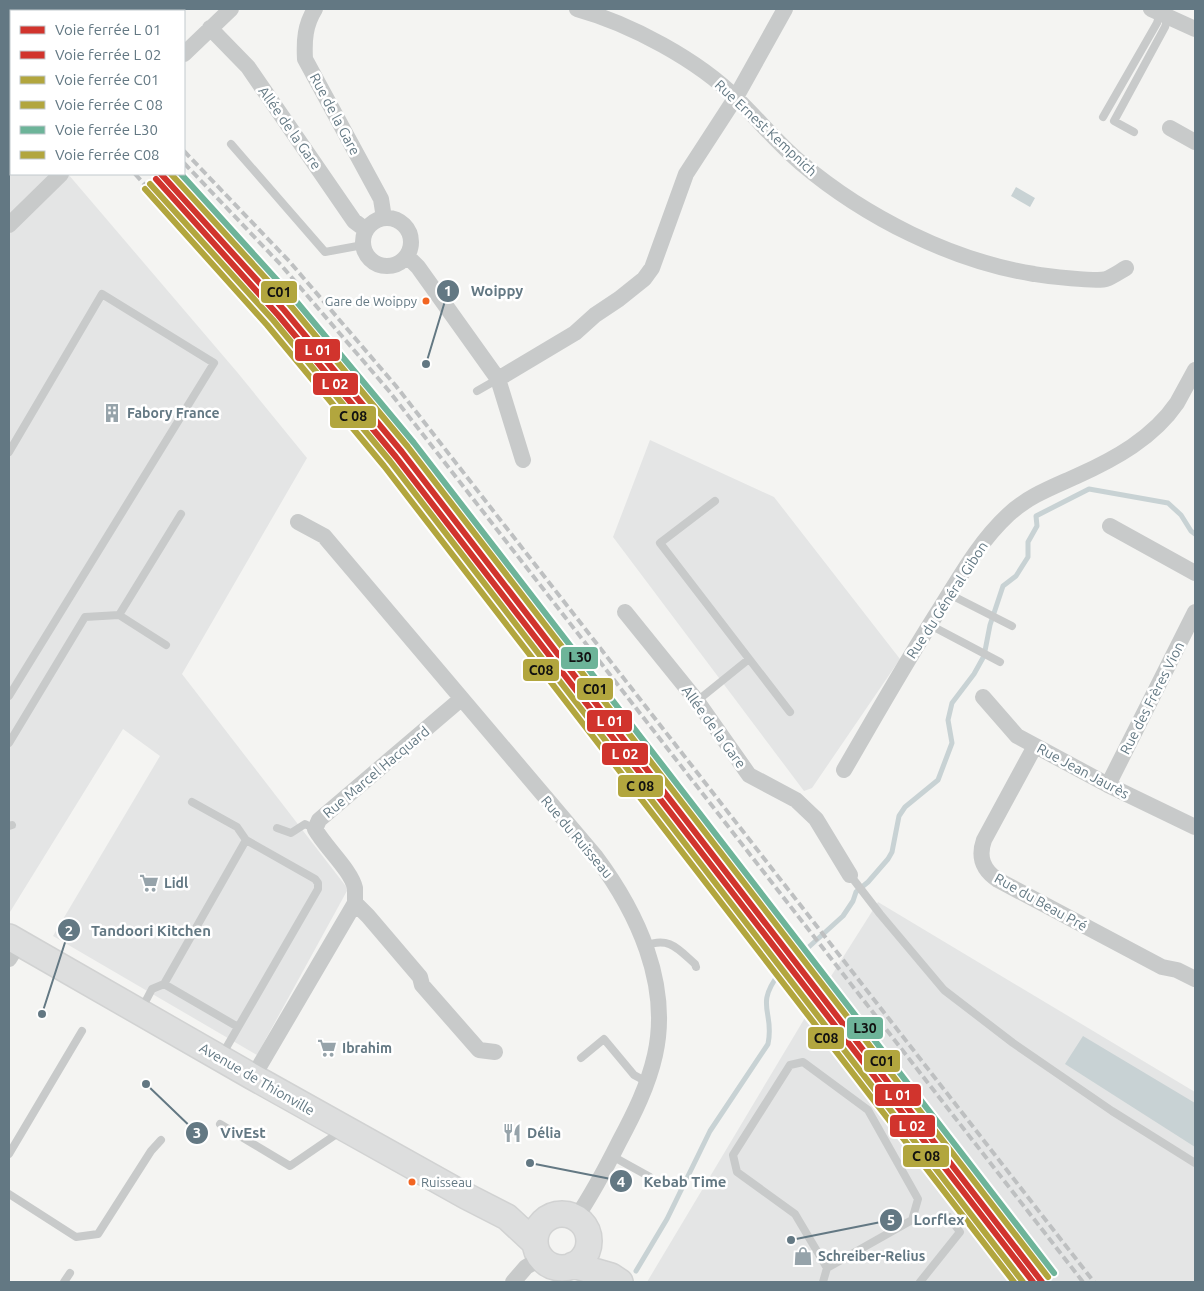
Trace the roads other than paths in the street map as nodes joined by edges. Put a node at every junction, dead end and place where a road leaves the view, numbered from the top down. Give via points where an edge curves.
1 (231, 9) edge
2 (315, 9) edge
3 (577, 9) edge
4 (785, 9) edge
5 (1160, 13) edge
6 (210, 28) junction
7 (1195, 29) edge
8 (185, 53) edge
9 (736, 97) junction
10 (1103, 117) dead end
11 (1170, 128) dead end
12 (1134, 132) dead end
13 (1195, 142) edge
14 (231, 144) dead end
15 (60, 175) edge
16 (384, 218) junction
17 (9, 225) edge
18 (365, 238) junction
19 (407, 256) junction
20 (1126, 268) dead end
21 (1195, 370) edge
22 (498, 379) junction
23 (478, 391) dead end
24 (9, 452) edge
25 (523, 460) dead end
26 (715, 501) dead end
27 (182, 514) dead end
28 (298, 522) dead end
29 (1110, 526) dead end
30 (1195, 573) edge
31 (949, 594) junction
32 (624, 612) dead end
33 (1195, 612) edge
34 (119, 615) junction
35 (930, 625) junction
36 (1012, 626) dead end
37 (166, 645) dead end
38 (749, 659) junction
39 (1000, 662) dead end
40 (9, 696) edge
41 (983, 697) dead end
42 (462, 700) junction
43 (697, 701) junction
44 (790, 712) dead end
45 (9, 743) edge
46 (1035, 746) junction
47 (844, 770) dead end
48 (1108, 785) junction
49 (192, 802) dead end
50 (1195, 827) edge
51 (277, 828) dead end
52 (315, 829) junction
53 (246, 840) junction
54 (857, 884) joint
55 (356, 903) junction
56 (12, 946) edge
57 (646, 946) junction
58 (696, 967) dead end
59 (1195, 979) edge
60 (164, 984) junction
61 (139, 1012) junction
62 (238, 1027) junction
63 (82, 1031) dead end
64 (494, 1052) dead end
65 (220, 1058) junction
66 (581, 1058) dead end
67 (253, 1077) junction
68 (647, 1082) junction
69 (220, 1124) dead end
70 (345, 1128) junction
71 (162, 1140) dead end
72 (9, 1154) edge
73 (612, 1156) junction
74 (1195, 1163) edge
75 (650, 1177) dead end
76 (9, 1194) edge
77 (949, 1217) dead end
78 (576, 1218) junction
79 (540, 1241) junction
80 (588, 1244) junction
81 (573, 1265) junction
82 (827, 1268) junction
83 (70, 1273) dead end
84 (616, 1279) edge
85 (64, 1282) edge
86 (514, 1282) edge
87 (823, 1282) edge
88 (920, 1282) edge

1 - 6 street
2 - 16 street, Rue de la Gare via 308,20 304,39 305,58 381,198
3 - 9 street, Rue Ernest Kempnich via 618,22 649,38 694,64
4 - 9 street
5 - 7 street
5 - 10 lane
5 - 12 lane via 1164,27 1114,121
6 - 8 street
6 - 18 street, Allée de la Gare via 248,67
9 - 20 street, Rue Ernest Kempnich via 801,164 875,214 928,242 987,264 1043,276 1104,280
9 - 22 street via 686,174 652,268 644,279 575,333
11 - 13 street
14 - 18 lane via 325,252
15 - 17 street
16 - 18 street via 377,220
16 - 19 street via 399,220 409,231 411,245
18 - 19 street via 368,257 374,262 390,266
19 - 22 street
21 - 31 street, Rue du Général Gibon via 1176,404 1134,446 1029,498 1008,515 986,540
22 - 23 lane
22 - 25 street
24 - 40 lane via 102,294 214,363
26 - 38 lane via 660,542
27 - 34 lane
28 - 42 street, Rue du Ruisseau via 324,536
29 - 30 street
31 - 35 street, Rue du Général Gibon
31 - 36 lane
32 - 43 street, Allée de la Gare
33 - 48 street, Rue des Frères Vion
34 - 37 lane
34 - 45 lane via 85,617
35 - 39 lane
35 - 47 street, Rue du Général Gibon
38 - 43 lane
38 - 44 lane
41 - 46 street, Rue Jean Jaurès via 1018,736
42 - 52 street, Rue Marcel Hacquard via 319,820
42 - 57 street, Rue du Ruisseau via 614,881
43 - 54 street, Allée de la Gare via 749,775 796,800 816,819
46 - 48 street, Rue Jean Jaurès
46 - 59 street, Rue du Beau Pré via 984,840 981,855 986,869 998,880 1162,967
48 - 50 street, Rue Jean Jaurès
49 - 53 lane via 237,828
51 - 52 lane via 291,833 305,824
52 - 55 street, Rue Marcel Hacquard via 349,874
53 - 60 lane
53 - 62 lane via 315,878 318,889
54 - 74 lane via 944,990 1012,1044
55 - 64 street via 479,1050
55 - 67 street
56 - 61 main road, Avenue de Thionville
57 - 58 lane via 667,942 676,946
57 - 68 street, Rue du Ruisseau via 656,983 659,1018 655,1053
60 - 61 lane via 152,989
60 - 62 lane
61 - 65 main road, Avenue de Thionville
62 - 65 lane
63 - 72 lane
65 - 67 main road, Avenue de Thionville
66 - 68 lane via 605,1036 634,1075
67 - 70 main road, Avenue de Thionville
68 - 73 street, Rue du Ruisseau
69 - 70 lane via 290,1166
70 - 79 main road, Avenue de Thionville via 507,1217
71 - 76 lane via 151,1151 98,1234 76,1238
73 - 75 lane
73 - 78 street, Rue du Ruisseau
77 - 88 lane via 960,1232
78 - 79 main road via 558,1214
78 - 80 main road via 587,1231
79 - 81 main road via 555,1267
79 - 86 street
80 - 81 main road via 584,1257
80 - 84 main road
81 - 84 main road
82 - 82 lane via 912,1220 918,1199 868,1110 804,1062 790,1065 732,1155 737,1172 796,1214
82 - 87 lane
83 - 85 lane

